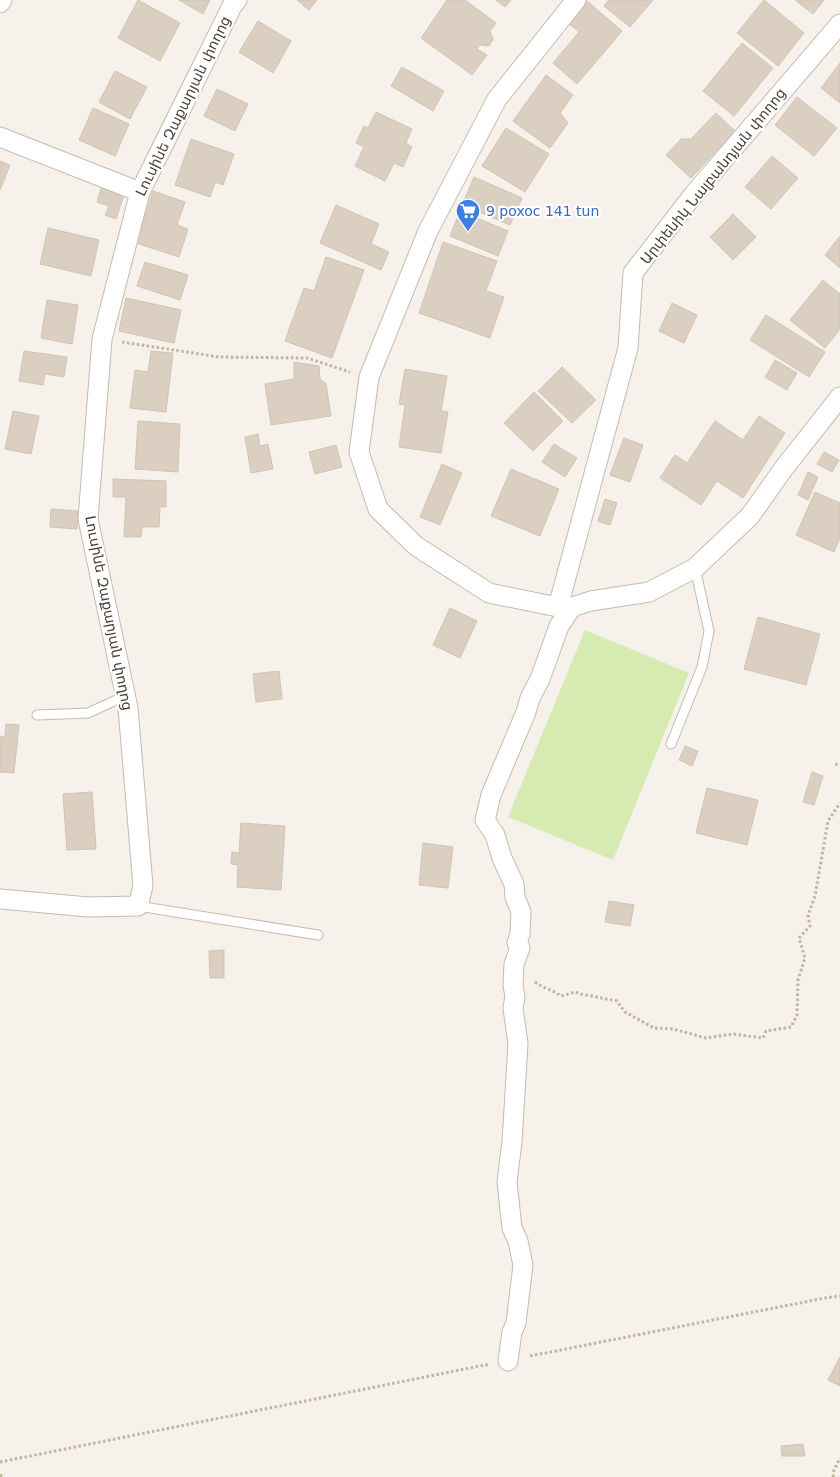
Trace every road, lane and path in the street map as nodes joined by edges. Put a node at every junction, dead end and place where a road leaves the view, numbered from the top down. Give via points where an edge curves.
1 (237, 0) edge
2 (576, 0) edge
3 (840, 24) edge
4 (0, 137) edge
5 (140, 192) junction
6 (102, 339) junction
7 (369, 377) junction
8 (840, 397) edge
9 (695, 568) junction
10 (565, 607) junction
11 (125, 696) junction
12 (37, 715) dead end
13 (671, 744) dead end
14 (835, 764) dead end
15 (840, 765) edge
16 (840, 803) edge
17 (0, 899) edge
18 (138, 906) junction
19 (318, 935) dead end
20 (531, 979) dead end
21 (840, 1296) edge
22 (508, 1361) junction
23 (840, 1458) edge
24 (0, 1462) edge
25 (0, 1475) edge
26 (4, 1477) edge
27 (833, 1477) edge

1 - 5 street, Լուսինե Զաքարյան փողոց
2 - 7 street via 497,99 428,231
3 - 10 street, Արփենիկ Նալբանդյան փողոց via 694,194 633,273 628,348
4 - 5 street
5 - 6 street, Լուսինե Զաքարյան փողոց
6 - 7 path via 220,357 307,358
6 - 11 street, Լուսինե Զաքարյան փողոց via 88,519
7 - 10 street via 359,452 378,509 416,546 489,593
8 - 9 street via 750,516
9 - 10 street via 649,592
9 - 13 lane via 709,631 702,667
10 - 22 street, Արփենիկ Նալբանդյան փողոց via 540,679 491,795 485,820 495,835 521,912 517,943 520,948 514,964 513,1008 518,1044 507,1182 512,1228 523,1265
11 - 12 lane via 88,713
11 - 18 street, Լուսինե Զաքարյան փողոց via 143,886
14 - 15 path
16 - 20 path via 828,821 815,896 808,915 810,926 799,938 805,958 798,980 797,1015 791,1027 766,1031 763,1038 733,1034 706,1038 673,1029 654,1028 625,1012 617,1001 575,992 562,996
17 - 18 street via 88,907
18 - 19 lane
21 - 22 path
22 - 24 path
23 - 27 path
25 - 26 path

